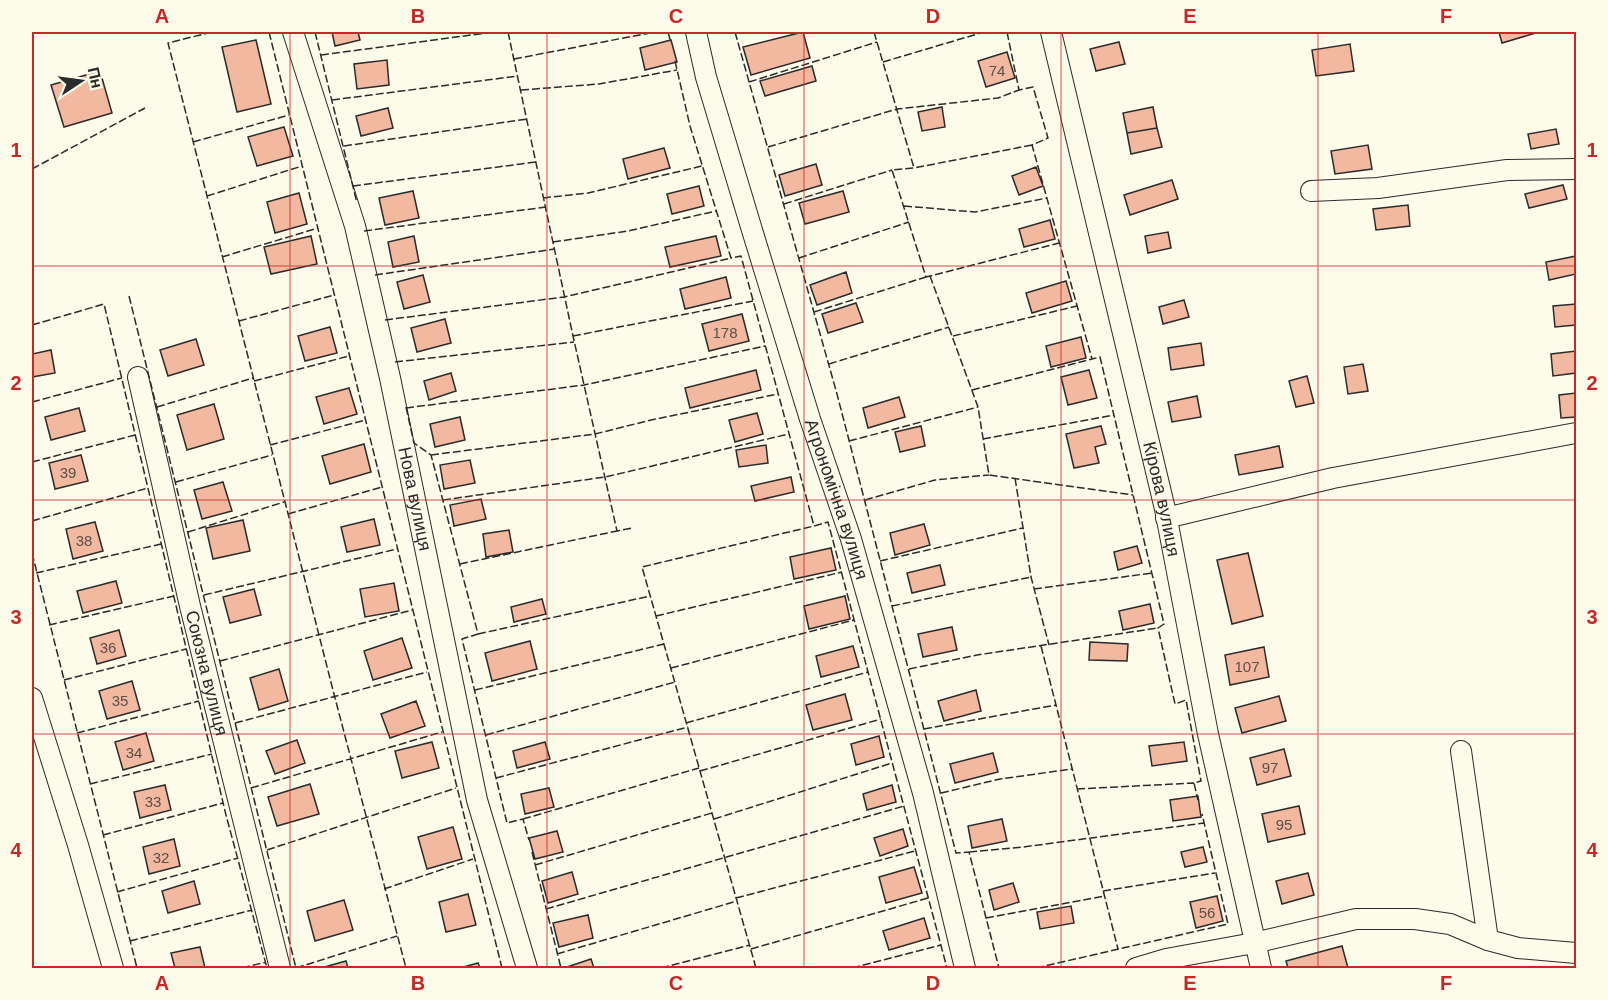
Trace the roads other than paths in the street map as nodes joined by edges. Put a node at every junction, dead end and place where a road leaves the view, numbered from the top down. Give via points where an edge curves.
1 (293, 32) edge
2 (696, 32) edge
3 (1051, 32) edge
4 (1576, 169) edge
5 (1311, 191) dead end
6 (138, 377) dead end
7 (1576, 434) edge
8 (1166, 518) junction
9 (32, 698) edge
10 (1461, 751) dead end
11 (1488, 940) junction
12 (1254, 943) junction
13 (1576, 953) edge
14 (113, 969) edge
15 (279, 969) edge
16 (527, 969) edge
17 (965, 969) edge
18 (1136, 969) edge
19 (1261, 969) edge

1 - 16 street, Нова вулиця via 355,226 477,800
2 - 17 street, Агрономічна вулиця via 752,230 851,539 923,793
3 - 8 street, Кірова вулиця
4 - 5 street via 1507,170 1378,188
6 - 15 street, Союзна вулиця
7 - 8 street via 1333,478
8 - 12 street, Кірова вулиця
9 - 14 street
10 - 11 street
11 - 12 street via 1450,924 1415,919 1356,919
11 - 13 street via 1518,948
12 - 18 street via 1166,959
12 - 19 street, Кірова вулиця

